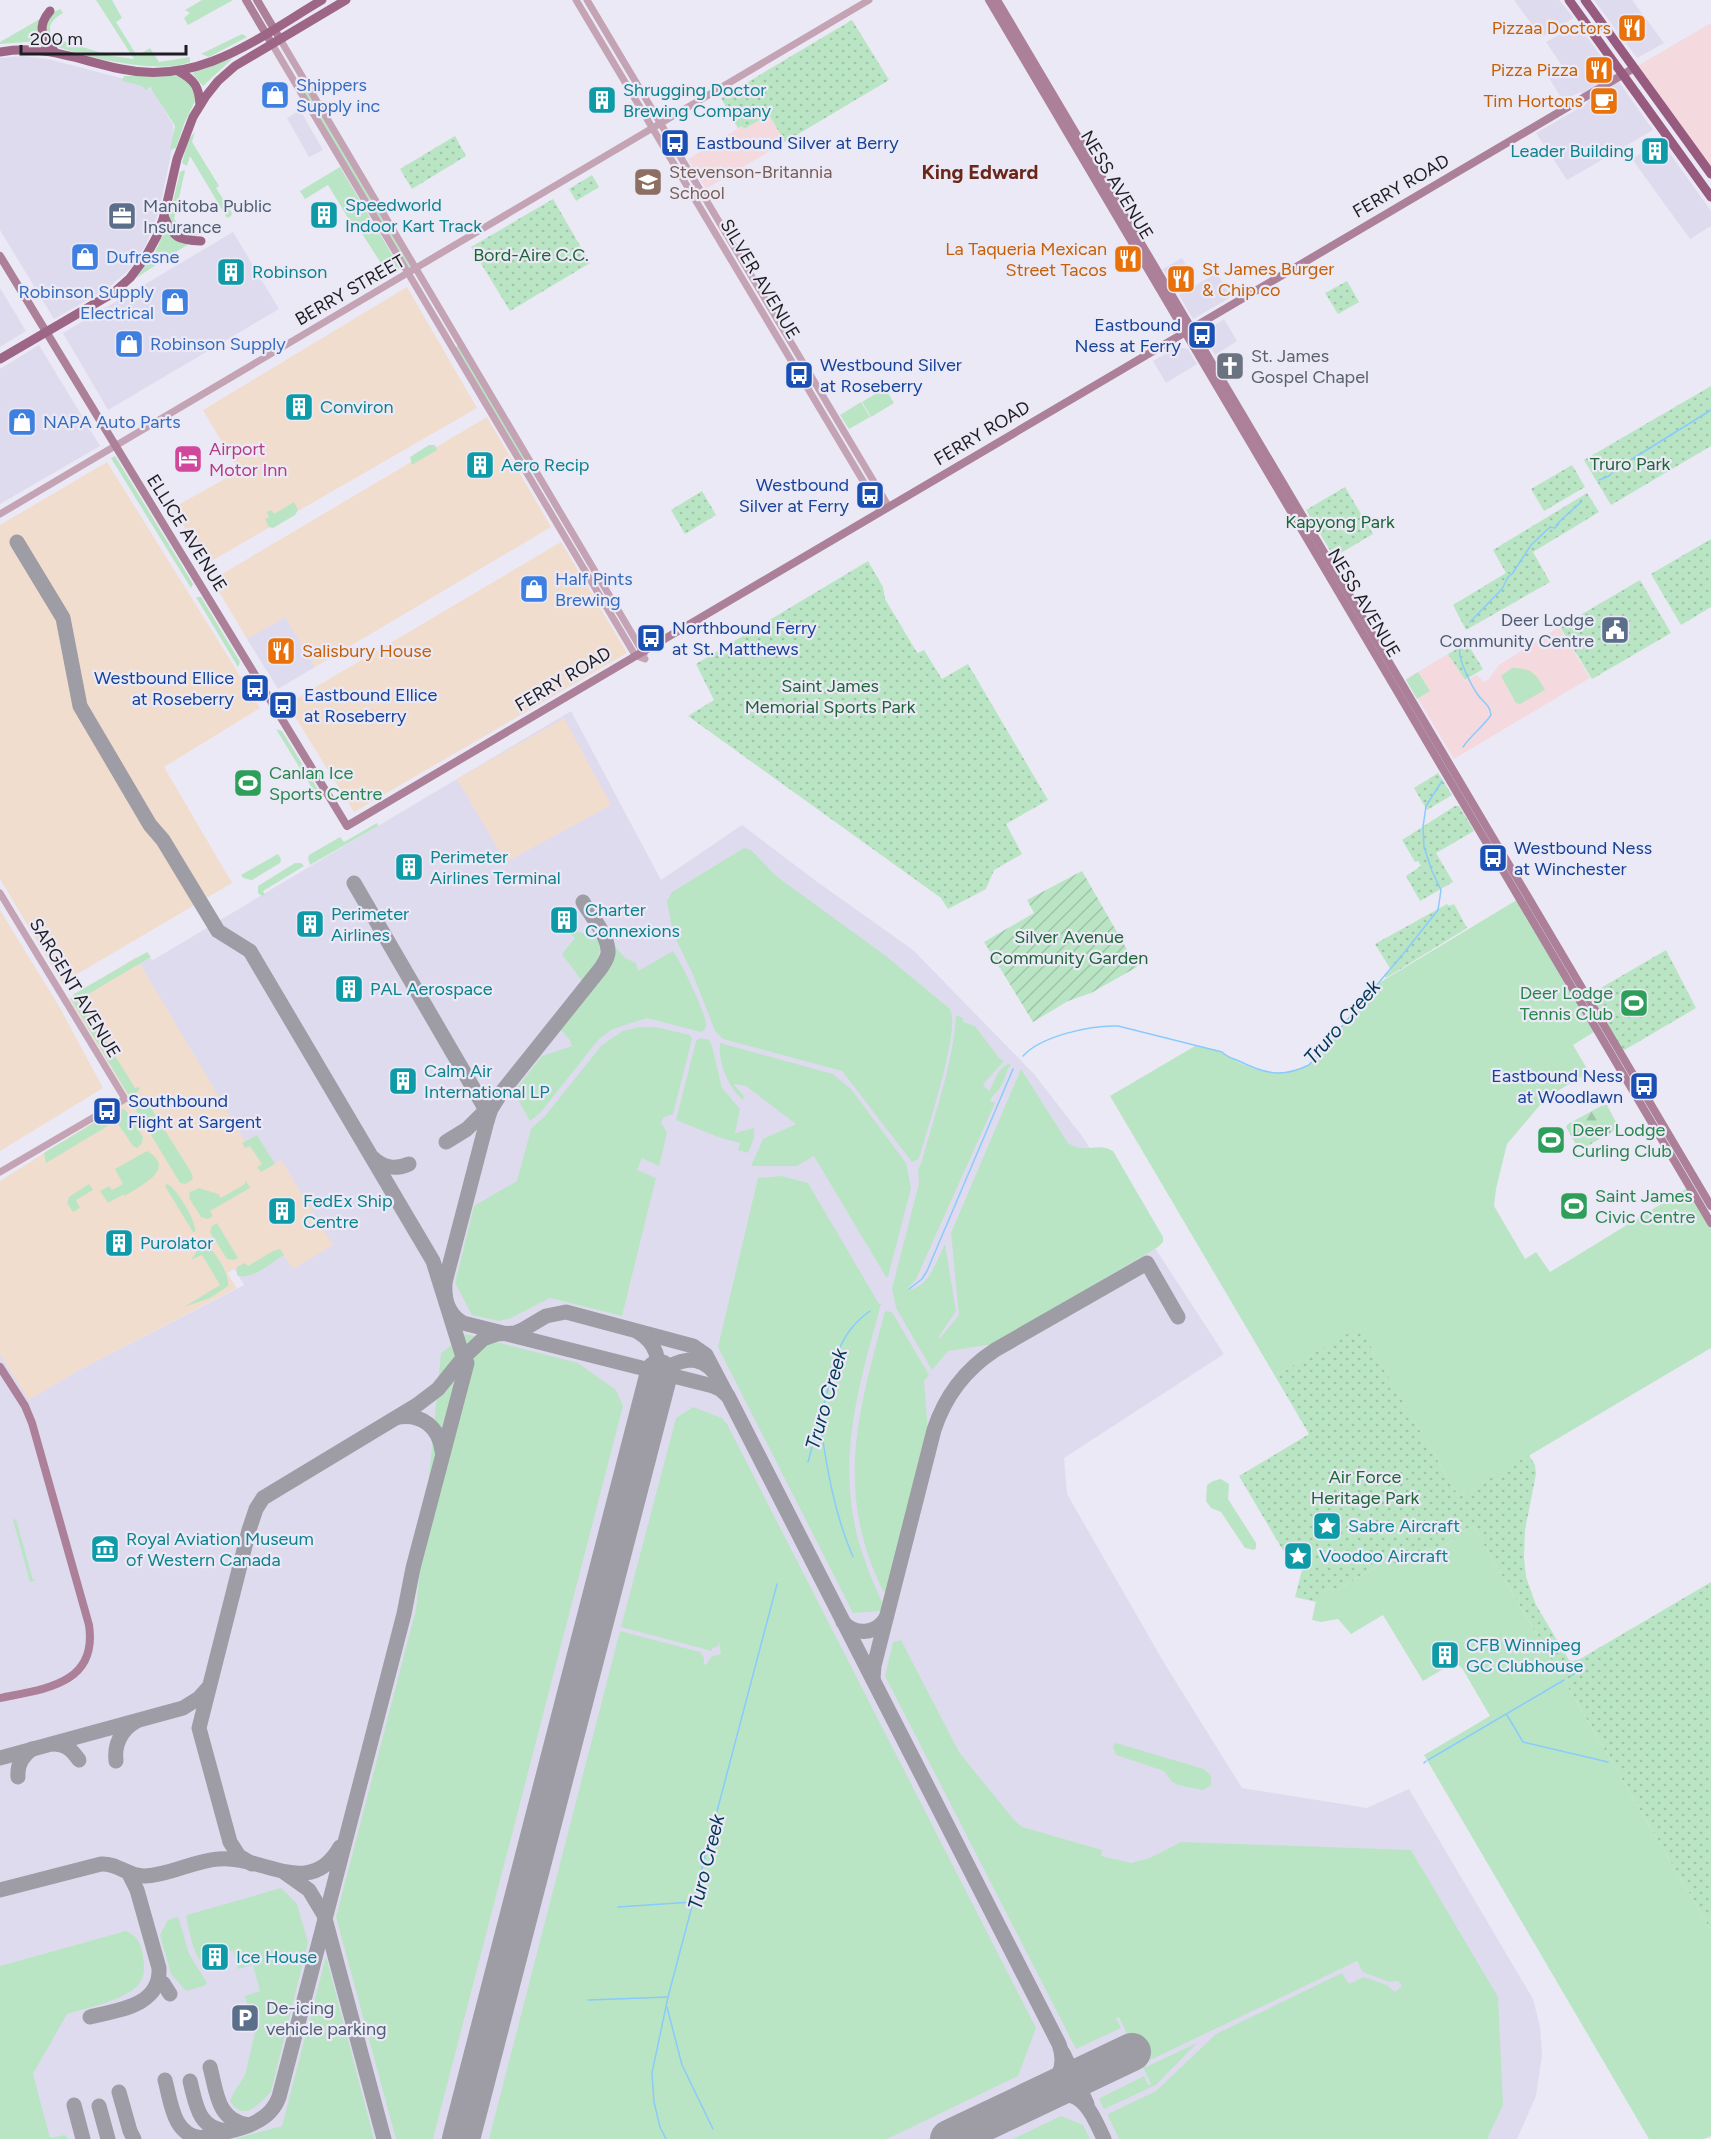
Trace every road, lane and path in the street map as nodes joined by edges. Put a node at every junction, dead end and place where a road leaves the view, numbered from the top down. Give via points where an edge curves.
1 (246, 0) edge
2 (257, 0) edge
3 (321, 0) edge
4 (346, 0) edge
5 (576, 0) edge
6 (587, 0) edge
7 (869, 0) edge
8 (988, 0) edge
9 (997, 0) edge
10 (1569, 0) edge
11 (1585, 0) edge
12 (50, 11) dead end
13 (270, 31) junction
14 (276, 41) junction
15 (0, 52) edge
16 (55, 52) junction
17 (1634, 68) junction
18 (178, 71) junction
19 (1623, 75) junction
20 (200, 105) junction
21 (661, 124) junction
22 (653, 129) junction
23 (1711, 174) edge
24 (1711, 197) edge
25 (164, 216) junction
26 (201, 241) dead end
27 (0, 256) edge
28 (416, 268) junction
29 (408, 273) junction
30 (1188, 329) junction
31 (47, 332) junction
32 (1175, 338) junction
33 (1192, 346) junction
34 (0, 359) edge
35 (115, 447) junction
36 (885, 509) junction
37 (0, 514) edge
38 (639, 653) junction
39 (347, 826) joint
40 (0, 893) edge
41 (0, 1173) edge
42 (1711, 1206) edge
43 (1711, 1223) edge
44 (0, 1367) edge
45 (0, 1698) edge

1 - 13 main road
2 - 13 main road
3 - 13 main road
4 - 14 main road
5 - 22 street, SILVER AVENUE
6 - 21 street, SILVER AVENUE
7 - 21 street, BERRY STREET
8 - 30 main road, NESS AVENUE
9 - 30 main road, NESS AVENUE
10 - 19 highway
11 - 17 highway
12 - 16 main road via 42,31
13 - 14 main road
13 - 18 main road via 223,58
14 - 20 main road via 227,72
14 - 28 street
14 - 29 street
15 - 16 main road
16 - 18 main road via 138,72
17 - 19 main road, FERRY ROAD
17 - 23 highway
18 - 20 main road via 196,83
19 - 24 highway
19 - 30 main road, FERRY ROAD
20 - 25 main road via 177,159
21 - 22 street, BERRY STREET
21 - 36 street, SILVER AVENUE
22 - 28 street, BERRY STREET
22 - 36 street, SILVER AVENUE
25 - 26 main road via 175,236
25 - 31 main road via 145,258 130,278
27 - 31 main road, ELLICE AVENUE
28 - 29 street, BERRY STREET
28 - 38 street
29 - 35 street, BERRY STREET
29 - 38 street
30 - 32 main road, FERRY ROAD
30 - 33 main road, NESS AVENUE
30 - 42 main road, NESS AVENUE
31 - 34 main road
31 - 35 main road, ELLICE AVENUE
32 - 33 main road
32 - 36 main road, FERRY ROAD
33 - 43 main road, NESS AVENUE
35 - 37 street, BERRY STREET
35 - 39 main road, ELLICE AVENUE
36 - 38 main road, FERRY ROAD
38 - 39 main road, FERRY ROAD
40 - 41 street, SARGENT AVENUE via 125,1099
44 - 45 main road via 33,1423 89,1625 90,1642 84,1663 69,1678 41,1690

